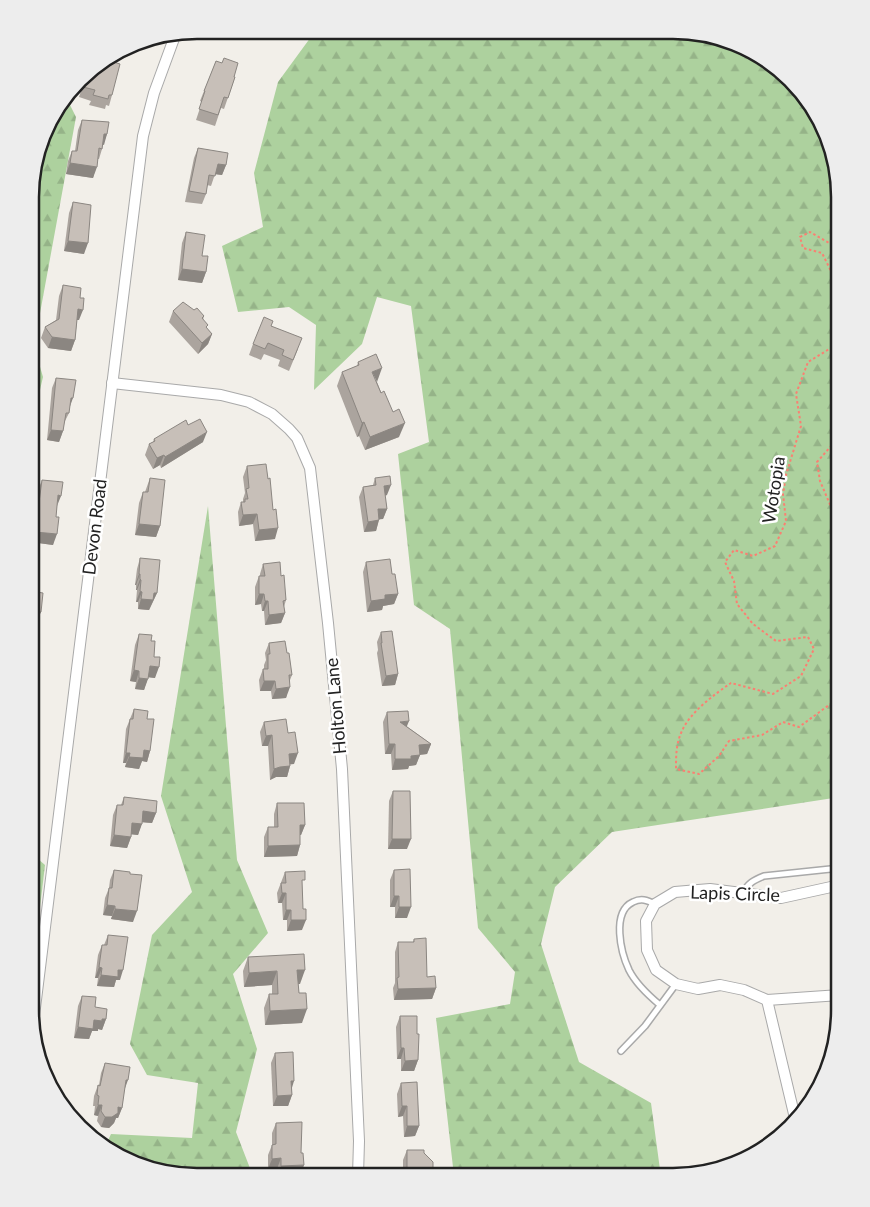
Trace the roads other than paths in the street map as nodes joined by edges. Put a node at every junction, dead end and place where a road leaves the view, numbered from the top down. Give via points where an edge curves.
1 (173, 41) edge
2 (112, 383) junction
3 (831, 869) edge
4 (831, 887) edge
5 (742, 893) junction
6 (655, 904) junction
7 (39, 975) edge
8 (676, 984) junction
9 (831, 996) edge
10 (767, 1000) junction
11 (660, 1005) junction
12 (621, 1051) dead end
13 (794, 1112) edge
14 (358, 1168) edge

1 - 2 street, Devon Road via 154,93 143,136
2 - 7 street, Devon Road
2 - 14 street, Holton Lane via 221,395 249,402 272,414 289,429 297,438 310,468 342,769
3 - 5 lane via 764,876 753,880
4 - 5 street, Lapis Circle via 781,898
5 - 6 street, Lapis Circle via 710,889 675,892
6 - 8 street via 646,921 647,950 656,970
6 - 11 lane via 640,900 628,905 620,917 620,930 629,971 642,989
8 - 10 street via 698,988 720,985 744,990
8 - 11 lane
9 - 10 street
10 - 13 street
11 - 12 lane

